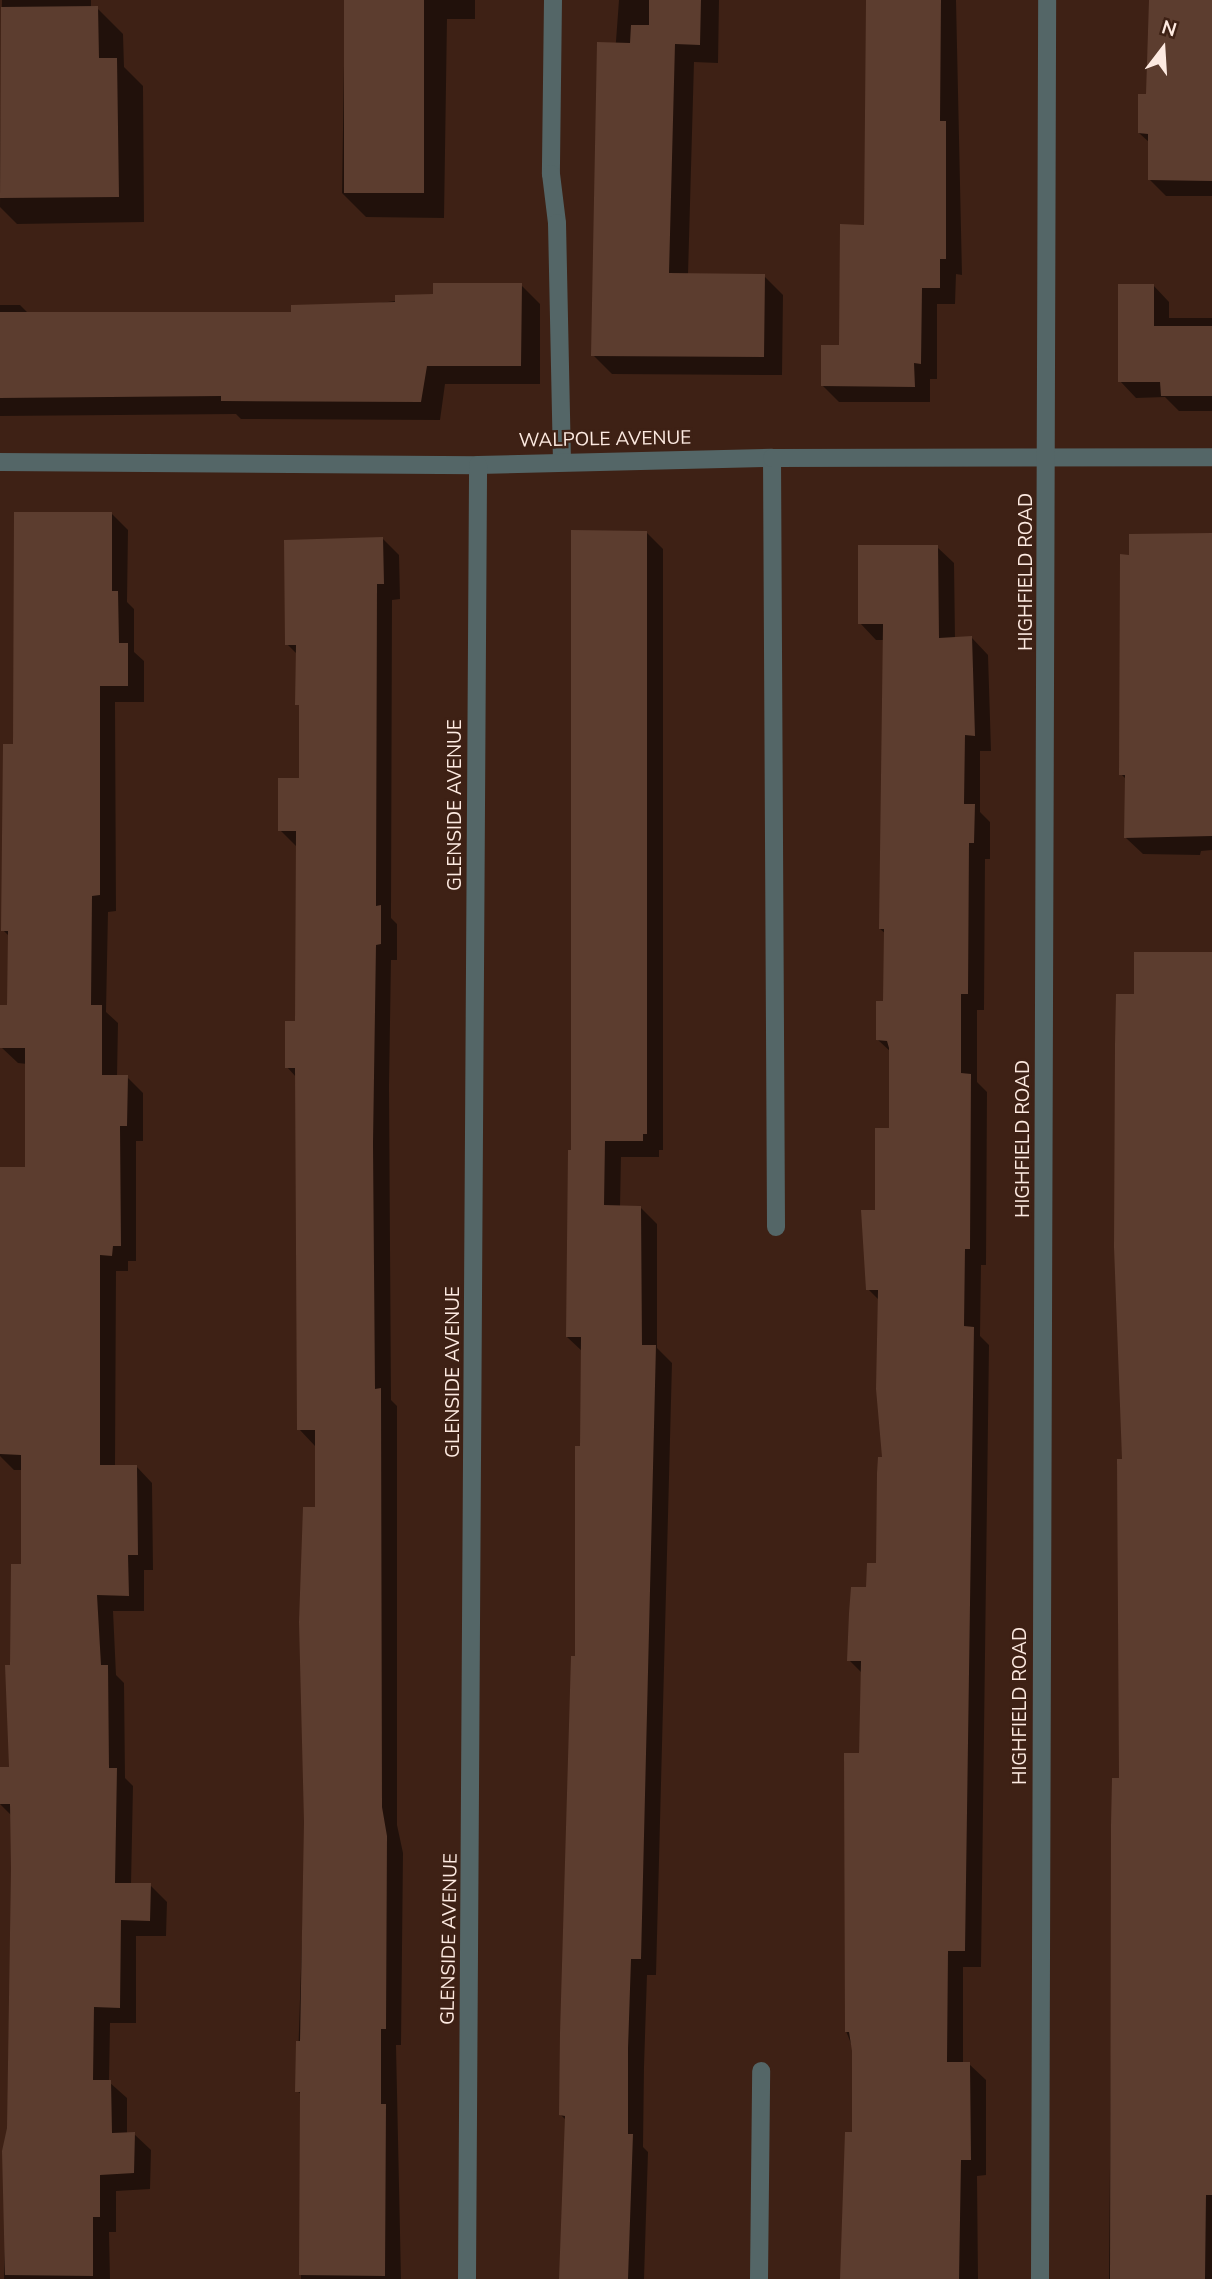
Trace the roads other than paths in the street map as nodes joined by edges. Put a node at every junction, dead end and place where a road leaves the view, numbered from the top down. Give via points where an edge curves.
1 (553, 0) edge
2 (1047, 0) edge
3 (1212, 457) edge
4 (772, 458) junction
5 (1048, 459) junction
6 (562, 461) junction
7 (0, 462) edge
8 (478, 465) junction
9 (776, 1227) dead end
10 (761, 2071) dead end
11 (467, 2279) edge
12 (759, 2279) edge
13 (1040, 2279) edge

1 - 6 street via 551,174 557,223
2 - 5 street, HIGHFIELD ROAD
3 - 5 street, WALPOLE AVENUE
4 - 5 street, WALPOLE AVENUE
4 - 6 street, WALPOLE AVENUE
4 - 9 street
5 - 13 street, HIGHFIELD ROAD
6 - 8 street, WALPOLE AVENUE
7 - 8 street, WALPOLE AVENUE
8 - 11 street, GLENSIDE AVENUE
10 - 12 street

